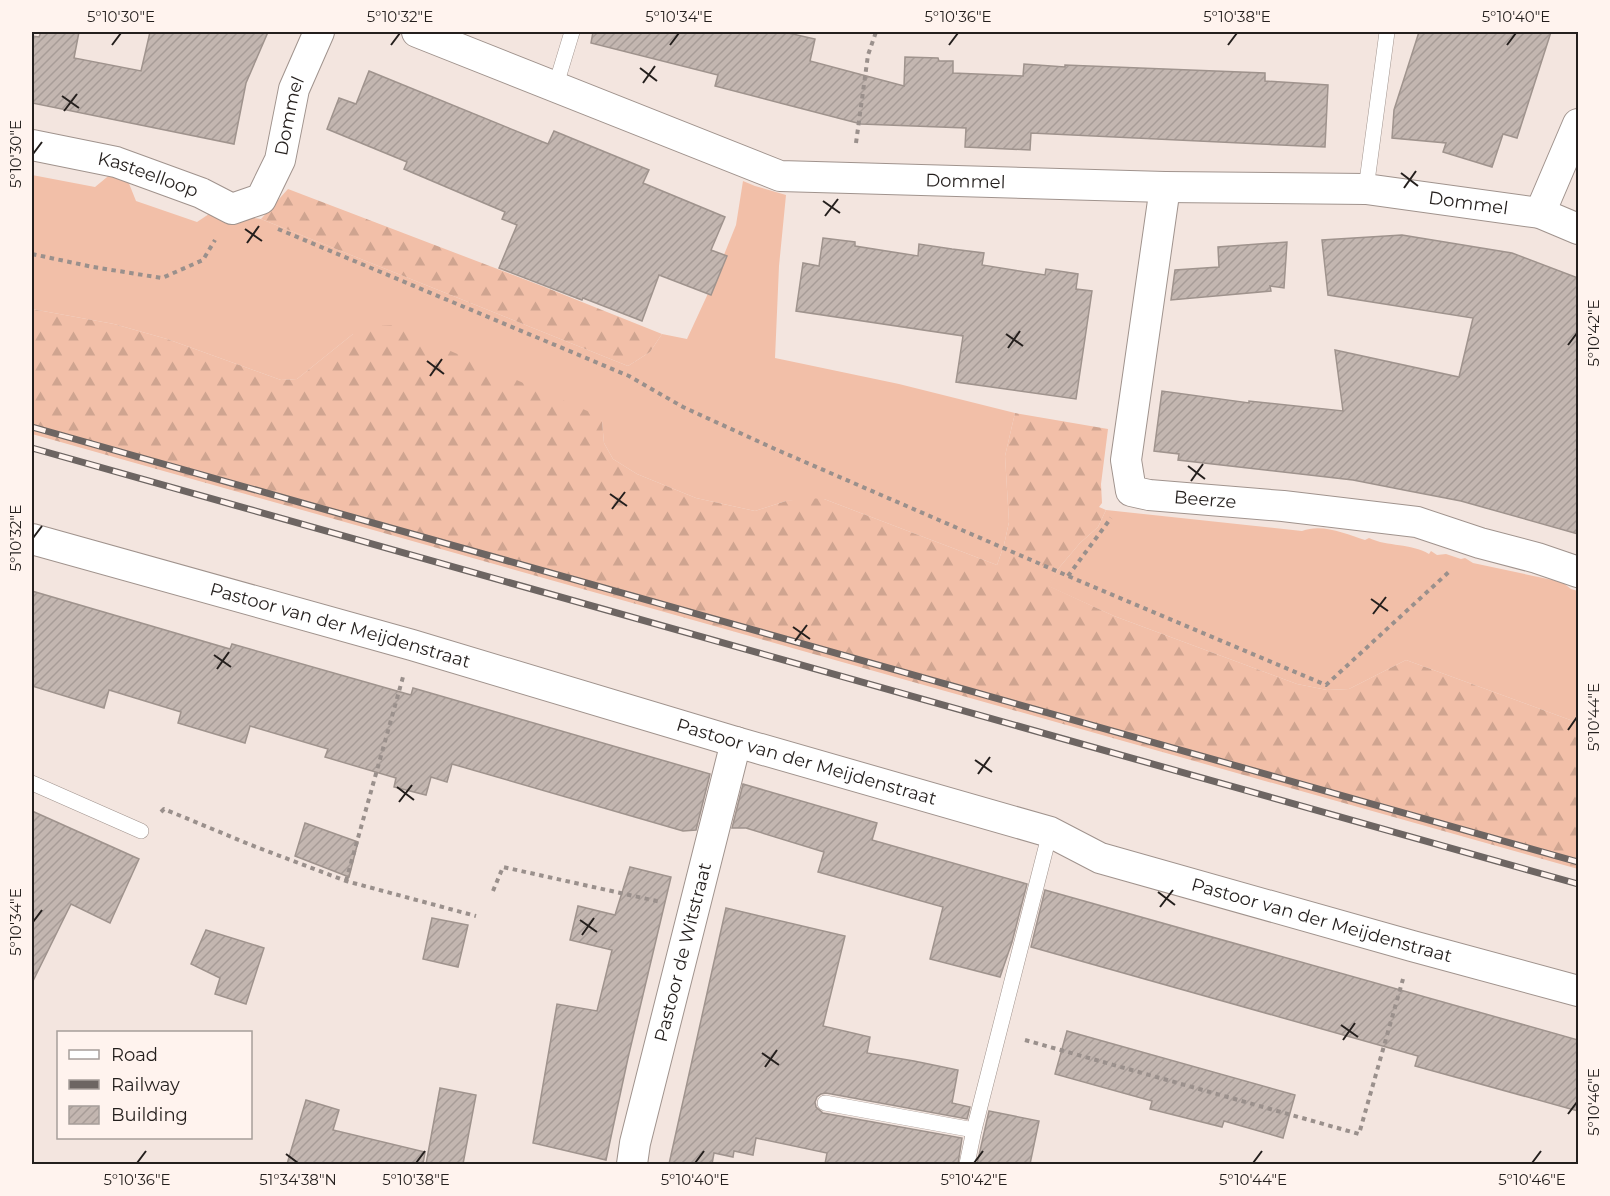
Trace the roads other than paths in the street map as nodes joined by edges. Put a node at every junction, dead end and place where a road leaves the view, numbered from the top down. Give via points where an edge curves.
1 (319, 32) edge
2 (417, 32) edge
3 (572, 32) edge
4 (1387, 32) edge
5 (555, 88) junction
6 (1578, 124) edge
7 (32, 145) edge
8 (1165, 187) junction
9 (1366, 189) junction
10 (232, 209) joint
11 (1540, 213) junction
12 (1578, 229) edge
13 (32, 539) edge
14 (1578, 572) edge
15 (736, 742) junction
16 (32, 783) edge
17 (141, 831) road end
18 (1050, 832) junction
19 (1578, 991) edge
20 (825, 1102) dead end
21 (974, 1130) junction
22 (632, 1164) edge
23 (967, 1164) edge

1 - 10 street, Dommel via 294,88 280,160 261,199
2 - 5 street, Dommel
3 - 5 lane
4 - 9 lane
5 - 8 street, Dommel via 780,176
6 - 11 street
7 - 10 street, Kasteelloop via 116,162 201,193
8 - 9 street, Dommel
8 - 14 street, Beerze via 1126,460 1131,491 1417,522
9 - 11 street, Dommel
11 - 12 street, Dommel
13 - 15 street, Pastoor van der Meijdenstraat via 412,645
15 - 18 street, Pastoor van der Meijdenstraat
15 - 22 street, Pastoor de Witstraat
16 - 17 lane
18 - 19 street, Pastoor van der Meijdenstraat via 1100,858
18 - 21 lane
20 - 21 lane
21 - 23 lane

